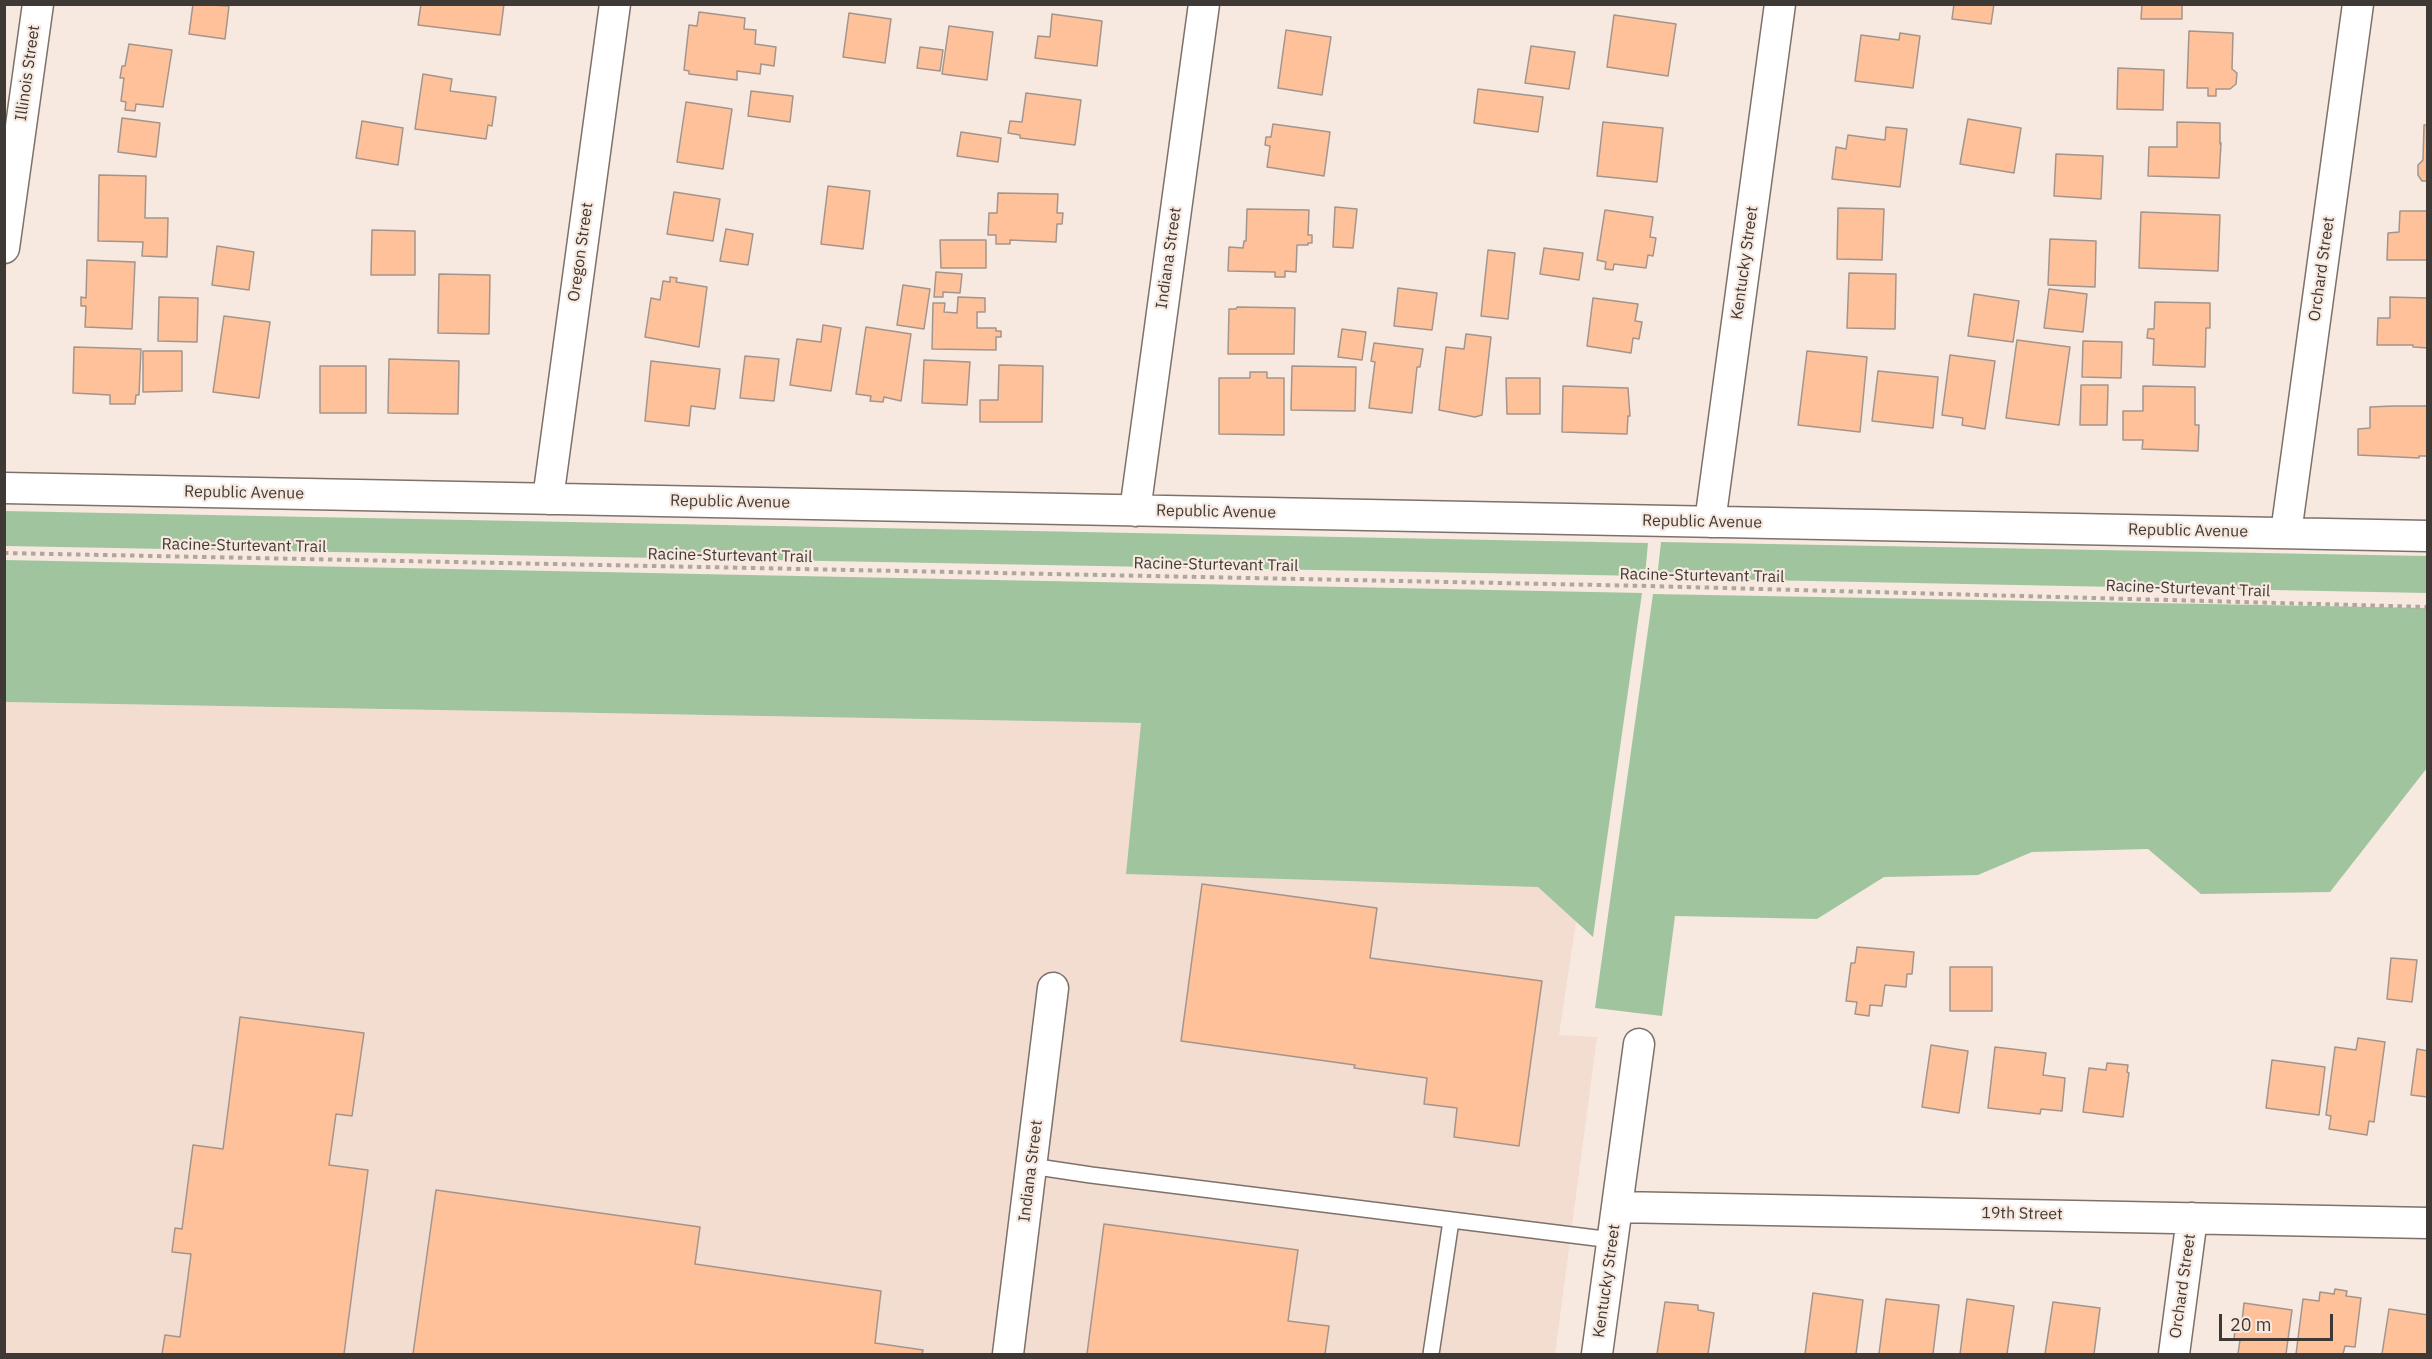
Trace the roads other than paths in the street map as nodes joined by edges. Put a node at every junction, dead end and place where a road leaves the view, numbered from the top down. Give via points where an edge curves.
1 (38, 4) edge
2 (615, 4) edge
3 (1204, 4) edge
4 (1780, 4) edge
5 (2358, 4) edge
6 (4, 248) edge
7 (4, 488) edge
8 (548, 499) junction
9 (1135, 511) junction
10 (1710, 522) junction
11 (2286, 533) junction
12 (2427, 536) edge
13 (1053, 988) dead end
14 (1639, 1044) dead end
15 (1031, 1166) junction
16 (1617, 1207) junction
17 (2192, 1218) junction
18 (1450, 1221) junction
19 (2427, 1222) edge
20 (1612, 1240) junction
21 (1008, 1354) edge
22 (1431, 1354) edge
23 (1597, 1354) edge
24 (2174, 1354) edge

1 - 6 street, Illinois Street
2 - 8 street, Oregon Street
3 - 9 street, Indiana Street
4 - 10 street, Kentucky Street
5 - 11 street, Orchard Street
7 - 8 street, Republic Avenue
8 - 9 street, Republic Avenue
9 - 10 street, Republic Avenue
10 - 11 street, Republic Avenue
11 - 12 street, Republic Avenue
13 - 15 street, Indiana Street
14 - 16 street, Kentucky Street
15 - 18 lane
15 - 21 street, Indiana Street
16 - 17 street, 19th Street
16 - 20 street, Kentucky Street
17 - 19 street, 19th Street
17 - 24 street, Orchard Street
18 - 20 lane
18 - 22 lane
20 - 23 street, Kentucky Street

